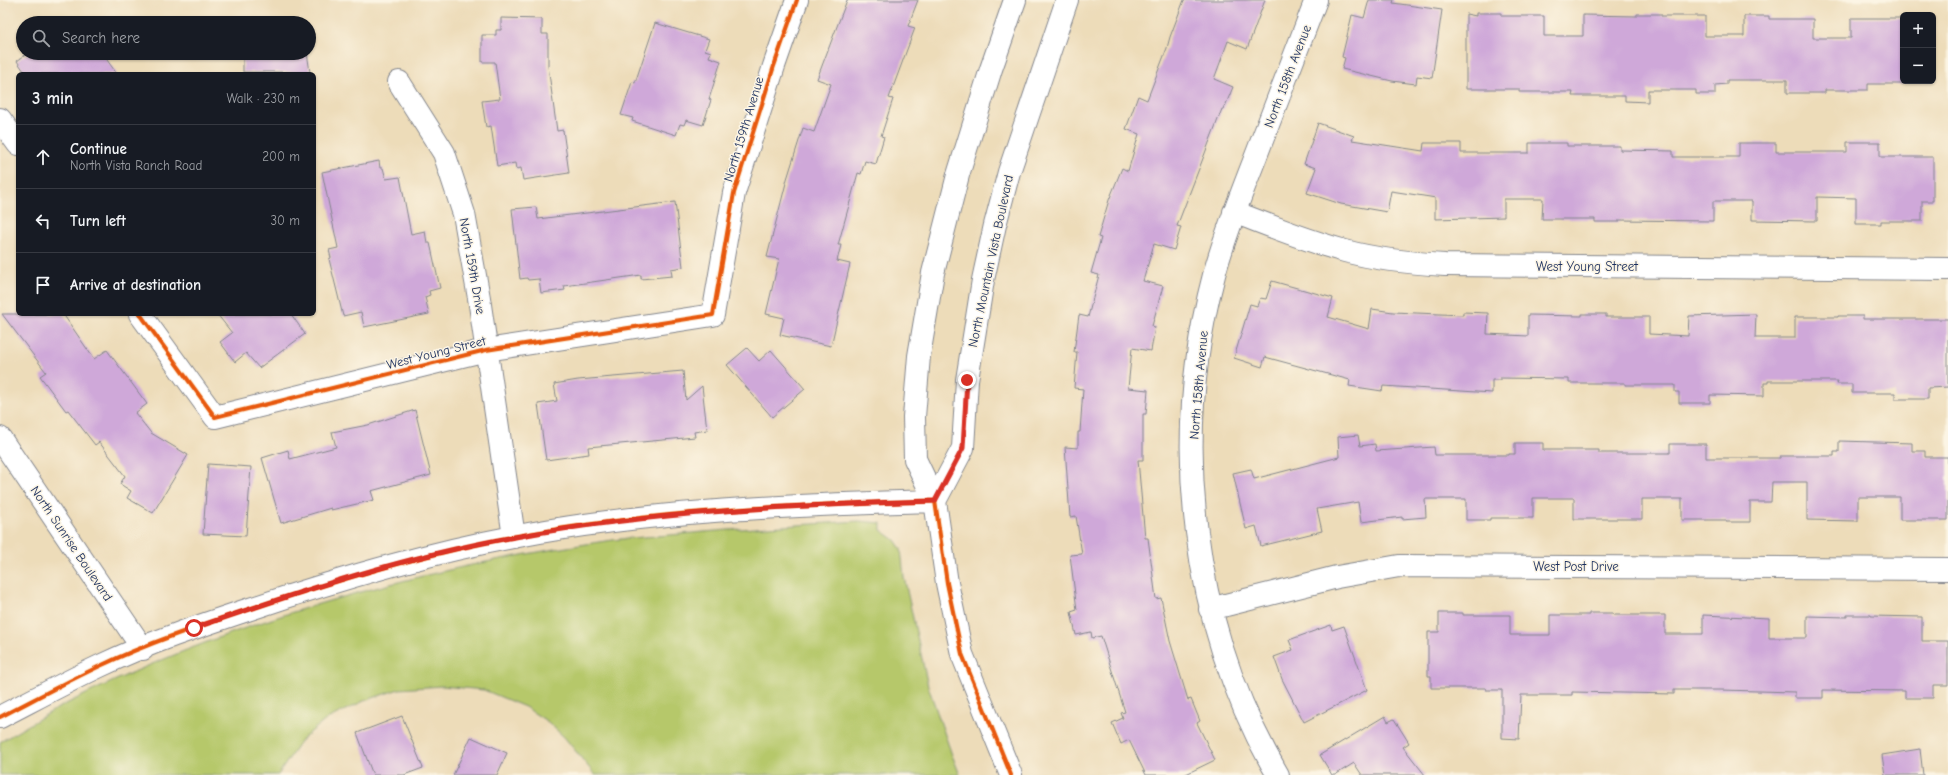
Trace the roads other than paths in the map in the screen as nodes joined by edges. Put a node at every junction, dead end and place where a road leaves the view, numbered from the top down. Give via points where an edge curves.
1 (797, 0) edge
2 (1015, 0) edge
3 (1067, 0) edge
4 (1316, 0) edge
5 (399, 82) dead end
6 (0, 119) edge
7 (16, 141) edge
8 (1234, 212) junction
9 (1948, 269) edge
10 (713, 315) joint
11 (141, 316) edge
12 (486, 350) junction
13 (0, 438) edge
14 (935, 501) junction
15 (514, 537) junction
16 (1948, 570) edge
17 (1210, 609) junction
18 (143, 649) junction
19 (0, 718) edge
20 (1011, 775) edge
21 (1278, 775) edge

1 - 10 street, North 159th Avenue via 734,192
2 - 14 street via 958,175 933,273 919,356 914,417 915,459
3 - 14 street, North Mountain Vista Boulevard via 1009,172 995,225 983,280 967,380 963,448
4 - 8 street, North 158th Avenue
5 - 12 street, North 159th Drive via 444,153 455,186 471,245
6 - 7 street
8 - 9 street, West Young Street via 1345,251 1411,263
8 - 17 street, North 158th Avenue via 1207,303 1194,398 1193,496 1199,554
10 - 12 street, West Young Street
11 - 12 street, West Young Street via 215,417
12 - 15 street, North 159th Drive
13 - 18 street, North Sunrise Boulevard
14 - 15 street via 785,506 665,515
14 - 20 street via 947,583 962,654
15 - 18 street via 360,573 194,628
16 - 17 street, West Post Drive via 1399,566 1344,575
17 - 21 street, North 158th Avenue via 1233,683 1262,747
18 - 19 street via 102,665

